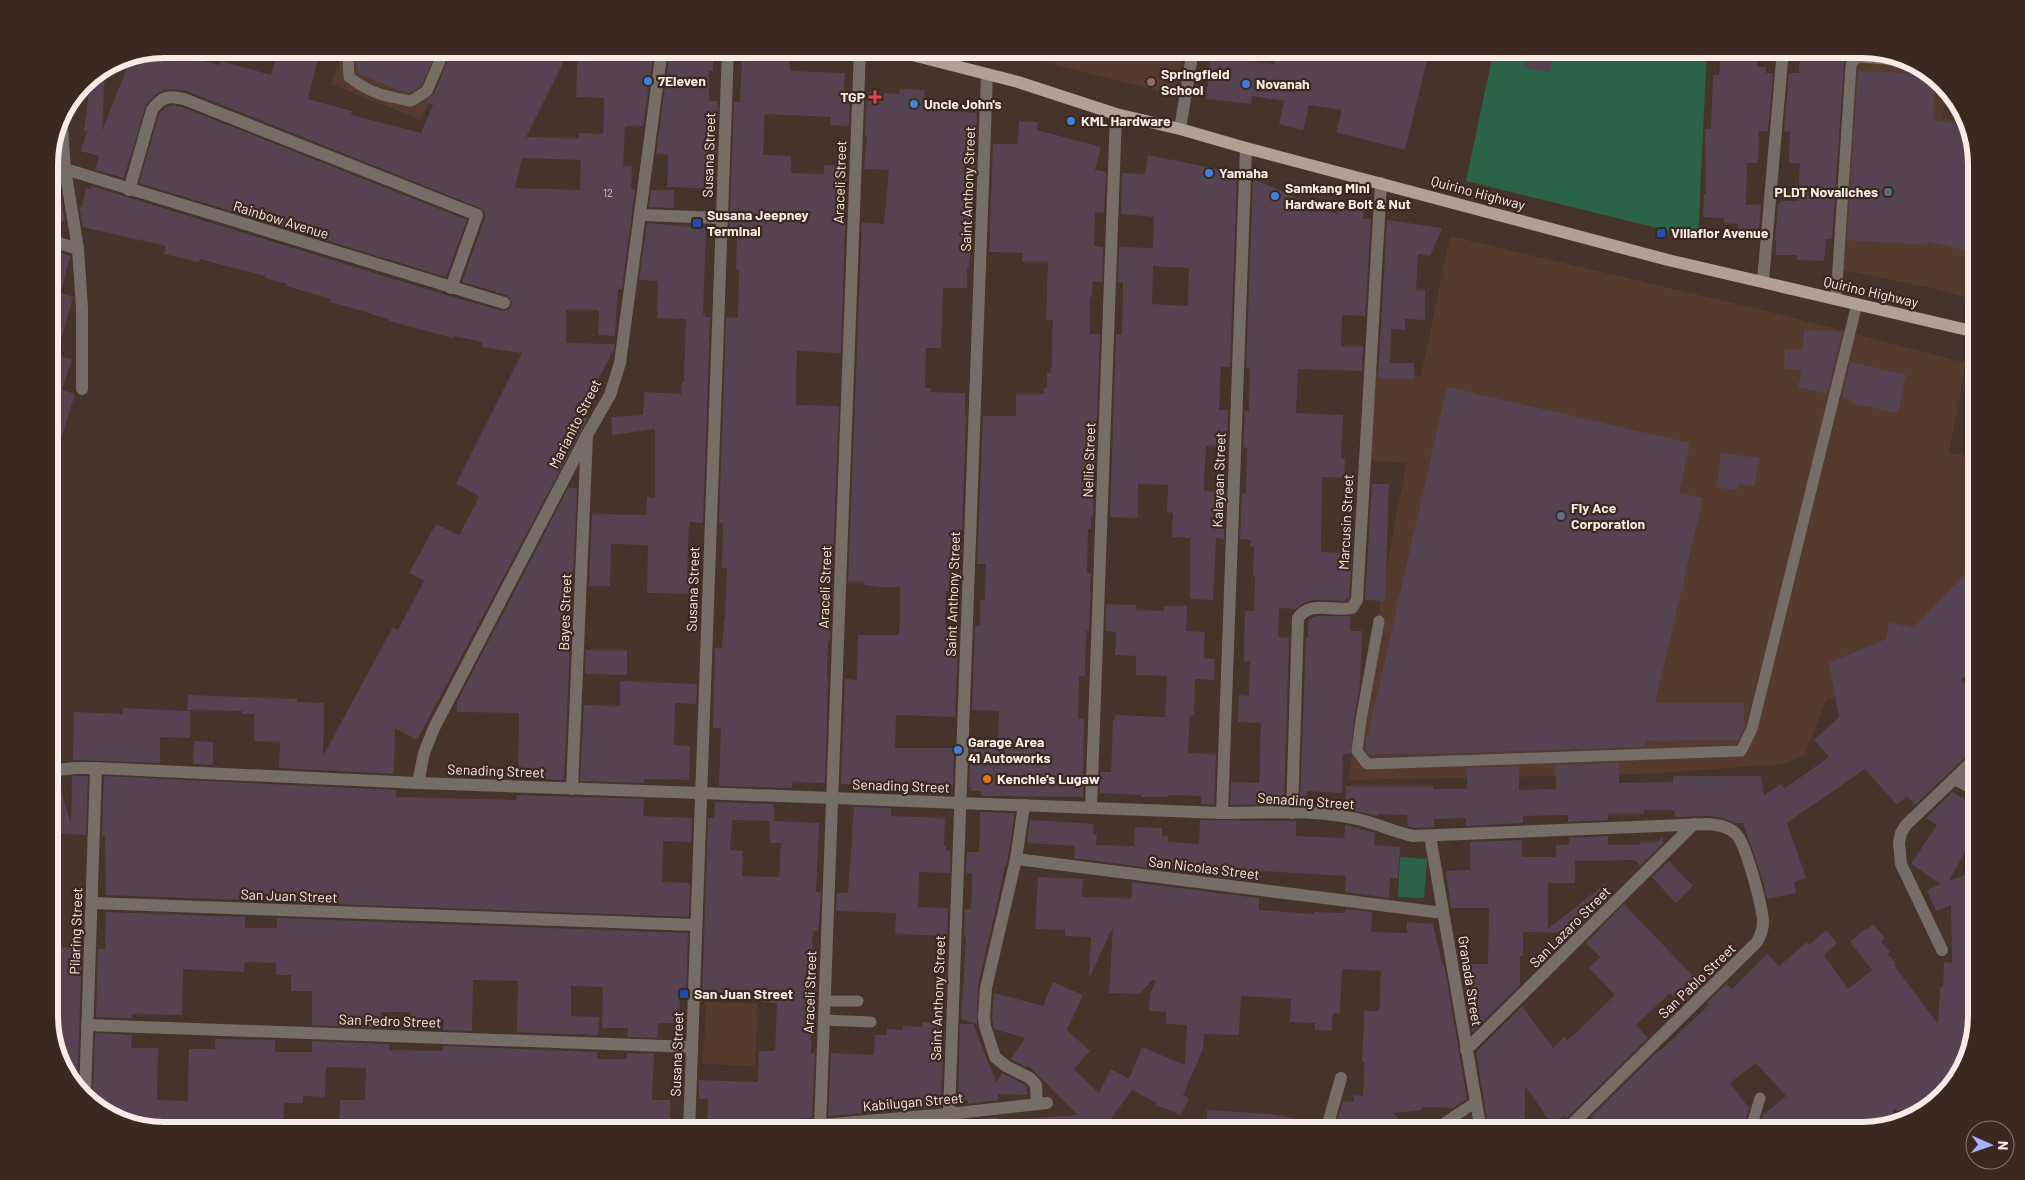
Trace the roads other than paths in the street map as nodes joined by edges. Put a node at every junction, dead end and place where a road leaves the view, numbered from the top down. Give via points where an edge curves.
1 (348, 57) edge
2 (441, 57) edge
3 (661, 57) edge
4 (728, 57) edge
5 (860, 57) edge
6 (920, 57) edge
7 (1192, 57) edge
8 (1782, 57) edge
9 (1856, 57) edge
10 (1856, 57) edge
11 (1876, 58) edge
12 (987, 74) junction
13 (1116, 114) junction
14 (1180, 129) junction
15 (62, 133) edge
16 (1246, 148) junction
17 (65, 169) junction
18 (58, 170) edge
19 (1381, 183) junction
20 (129, 190) junction
21 (640, 215) junction
22 (722, 218) junction
23 (58, 243) edge
24 (78, 250) junction
25 (1763, 282) junction
26 (451, 288) junction
27 (1836, 299) junction
28 (504, 303) dead end
29 (1857, 304) junction
30 (1967, 330) edge
31 (82, 389) dead end
32 (587, 435) junction
33 (1379, 621) dead end
34 (1968, 766) edge
35 (96, 768) junction
36 (58, 770) edge
37 (1954, 779) junction
38 (418, 783) junction
39 (1968, 786) edge
40 (572, 789) junction
41 (701, 794) junction
42 (832, 798) junction
43 (960, 803) junction
44 (1024, 805) junction
45 (1091, 808) junction
46 (1222, 813) junction
47 (1292, 813) junction
48 (1694, 824) junction
49 (1723, 826) joint
50 (1430, 836) junction
51 (1016, 860) junction
52 (92, 903) junction
53 (1443, 913) junction
54 (696, 925) junction
55 (1942, 950) dead end
56 (825, 1001) junction
57 (858, 1001) dead end
58 (824, 1020) junction
59 (871, 1022) dead end
60 (87, 1025) junction
61 (692, 1047) junction
62 (1466, 1050) junction
63 (1341, 1078) dead end
64 (85, 1087) edge
65 (1760, 1098) dead end
66 (1476, 1102) junction
67 (949, 1114) junction
68 (689, 1122) edge
69 (820, 1122) edge
70 (863, 1122) edge
71 (1329, 1122) edge
72 (1446, 1122) edge
73 (1479, 1122) edge
74 (1574, 1122) edge
75 (1753, 1122) edge

1 - 2 lane via 349,77 366,90 411,101 427,91
3 - 21 street, Marianito Street
4 - 22 street, Susana Street
5 - 42 street, Araceli Street
6 - 12 main road, Quirino Highway
7 - 14 street
8 - 25 street
9 - 27 lane via 1851,65
10 - 11 lane
12 - 13 main road, Quirino Highway
12 - 43 street, Saint Anthony Street
13 - 14 main road, Quirino Highway
13 - 45 street, Nellie Street
14 - 16 main road, Quirino Highway
15 - 17 street
16 - 19 main road, Quirino Highway
16 - 46 street, Kalayaan Street
17 - 18 street, Rainbow Avenue
17 - 20 street, Rainbow Avenue
17 - 24 street
19 - 25 main road, Quirino Highway via 1668,260
19 - 47 street, Marcusin Street via 1357,600 1352,608 1311,608 1298,618
20 - 26 street, Rainbow Avenue
20 - 26 street via 152,110 167,97 184,99 477,215
21 - 22 street
21 - 32 street, Marianito Street via 620,364 610,395
22 - 41 street, Susana Street
23 - 24 street
24 - 31 street
25 - 27 main road, Quirino Highway
26 - 28 street, Rainbow Avenue
27 - 29 main road, Quirino Highway
29 - 30 main road, Quirino Highway
29 - 33 lane via 1752,729 1741,752 1367,764 1357,751
32 - 38 street, Marianito Street via 434,728
32 - 40 street, Bayes Street
34 - 37 street
35 - 36 street, Senading Street
35 - 38 street, Senading Street
35 - 52 street, Pilaring Street
37 - 39 street
37 - 55 street via 1906,824 1899,843 1902,864
38 - 40 street, Senading Street
40 - 41 street, Senading Street
41 - 42 street, Senading Street
41 - 54 street, Susana Street
42 - 43 street, Senading Street
42 - 56 street, Araceli Street
43 - 44 street, Senading Street
43 - 67 street, Saint Anthony Street
44 - 45 street, Senading Street
44 - 51 street
45 - 46 street, Senading Street
46 - 47 street, Senading Street
47 - 50 street, Senading Street via 1358,819 1396,833
48 - 49 street, Senading Street
48 - 50 street, Senading Street
48 - 62 street, San Lazaro Street
49 - 74 street, San Pablo Street via 1742,841 1762,912 1760,937
50 - 53 street, Granada Street
51 - 53 street, San Nicolas Street
51 - 67 street, Kabilugan Street via 986,988 984,1026 995,1057 1030,1078 1036,1084 1042,1104
52 - 54 street, San Juan Street
52 - 60 street, Pilaring Street
53 - 62 street, Granada Street
54 - 61 street, Susana Street
56 - 57 lane
56 - 58 street, Araceli Street
58 - 59 lane
58 - 69 street, Araceli Street
60 - 61 street, San Pedro Street
60 - 64 street, Pilaring Street
61 - 68 street, Susana Street
62 - 66 street, Granada Street
63 - 71 street
65 - 75 lane
66 - 72 lane
66 - 73 street, Granada Street
67 - 70 street, Kabilugan Street

